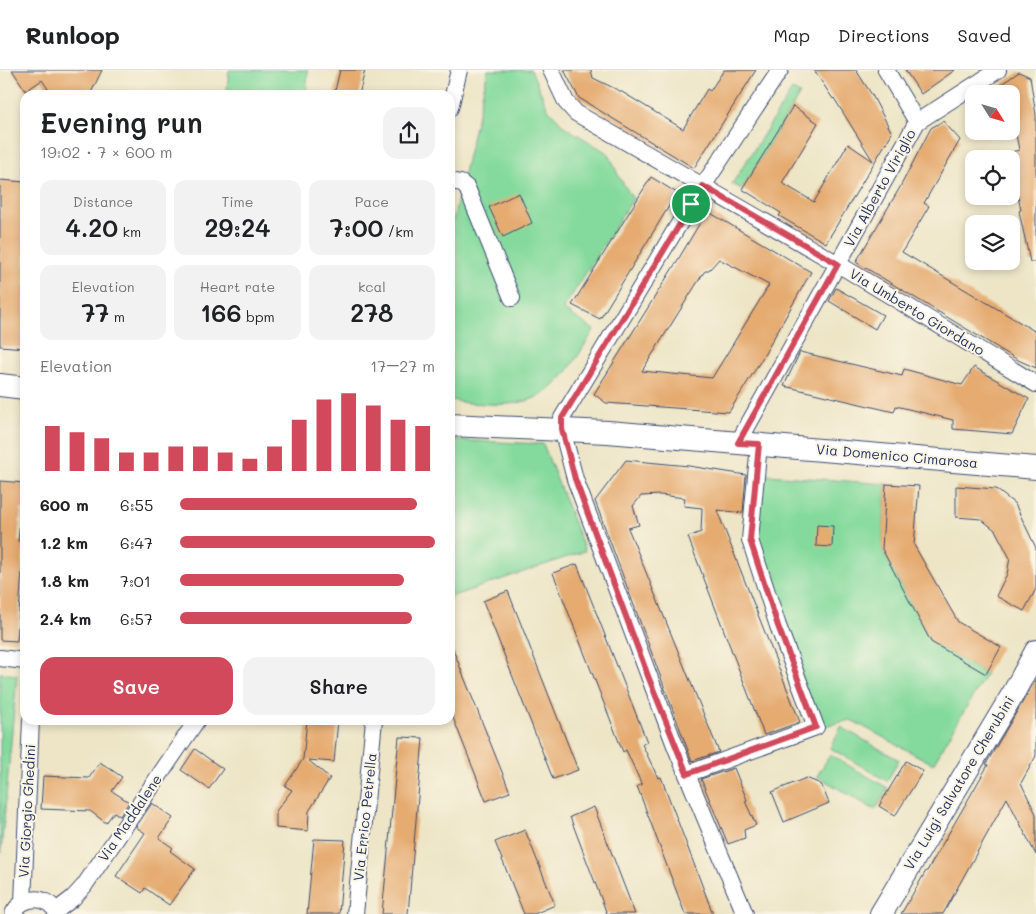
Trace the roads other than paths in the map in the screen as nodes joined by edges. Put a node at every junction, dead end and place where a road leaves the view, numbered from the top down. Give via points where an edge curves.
1 (459, 70) edge
2 (551, 70) edge
3 (780, 70) edge
4 (886, 70) edge
5 (998, 70) edge
6 (454, 90) edge
7 (917, 122) junction
8 (455, 182) edge
9 (703, 186) junction
10 (838, 264) junction
11 (512, 298) dead end
12 (1036, 384) edge
13 (0, 385) edge
14 (20, 387) edge
15 (455, 425) edge
16 (562, 429) junction
17 (748, 443) junction
18 (1036, 468) edge
19 (1036, 651) edge
20 (0, 658) edge
21 (20, 660) edge
22 (31, 725) edge
23 (194, 725) edge
24 (374, 725) edge
25 (687, 774) junction
26 (18, 908) edge
27 (56, 912) edge
28 (355, 914) edge
29 (744, 914) edge
30 (881, 914) edge

1 - 6 street
2 - 9 street, Via Umberto Giordano via 566,102 576,113
3 - 9 street
4 - 7 street
5 - 7 street, Via Alberto Viriglio
7 - 10 street, Via Alberto Viriglio
8 - 11 street via 467,188
9 - 10 street, Via Umberto Giordano
9 - 16 street via 562,418
10 - 12 street, Via Umberto Giordano
10 - 17 street, Via Alberto Viriglio
13 - 14 street
15 - 16 street, Via Domenico Cimarosa
16 - 17 street, Via Domenico Cimarosa
16 - 25 street via 578,489
17 - 18 street, Via Domenico Cimarosa
17 - 25 street via 750,540 816,727
19 - 30 street, Via Luigi Salvatore Cherubini
20 - 21 street
22 - 26 street, Via Giorgio Ghedini
23 - 27 street, Via Maddalene via 84,886
24 - 28 street, Via Errico Petrella
25 - 29 street
26 - 27 street via 30,899 44,901

